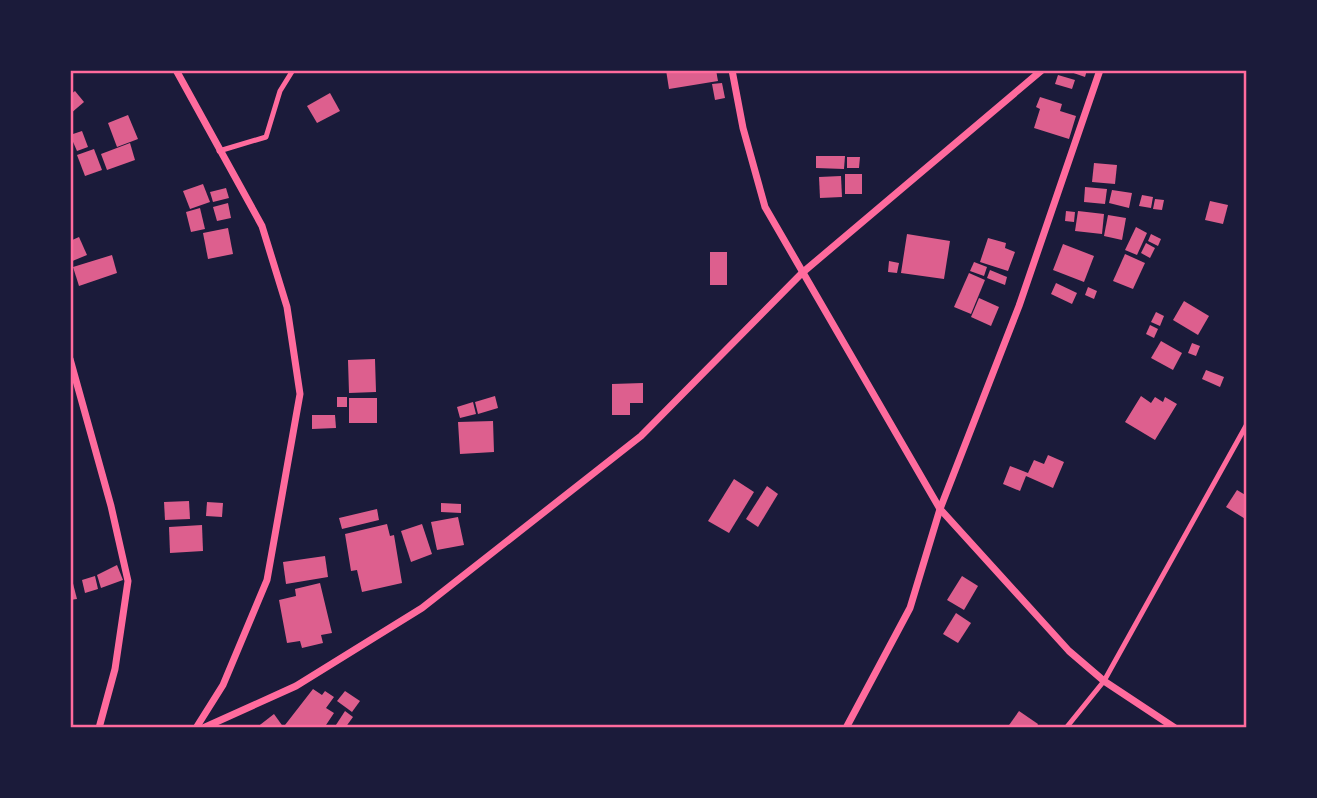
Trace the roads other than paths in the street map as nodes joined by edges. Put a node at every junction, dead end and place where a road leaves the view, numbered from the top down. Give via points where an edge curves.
1 (176, 70) edge
2 (293, 70) edge
3 (732, 70) edge
4 (1042, 70) edge
5 (1100, 70) edge
6 (219, 151) junction
7 (802, 273) junction
8 (70, 361) edge
9 (1247, 424) edge
10 (940, 509) junction
11 (1104, 681) junction
12 (99, 728) edge
13 (196, 728) edge
14 (203, 728) edge
15 (846, 728) edge
16 (1066, 728) edge
17 (1175, 728) edge

1 - 6 street
2 - 6 lane via 280,91 266,136
3 - 7 street via 765,207
4 - 7 street
5 - 10 street via 1019,306
6 - 13 street via 262,226 287,307 300,394 267,580 223,685
7 - 10 street
7 - 14 street via 641,436 422,608 296,686
8 - 12 street via 128,581 115,669
9 - 11 lane
10 - 11 street via 1069,651
10 - 15 street via 910,608
11 - 16 lane
11 - 17 street

